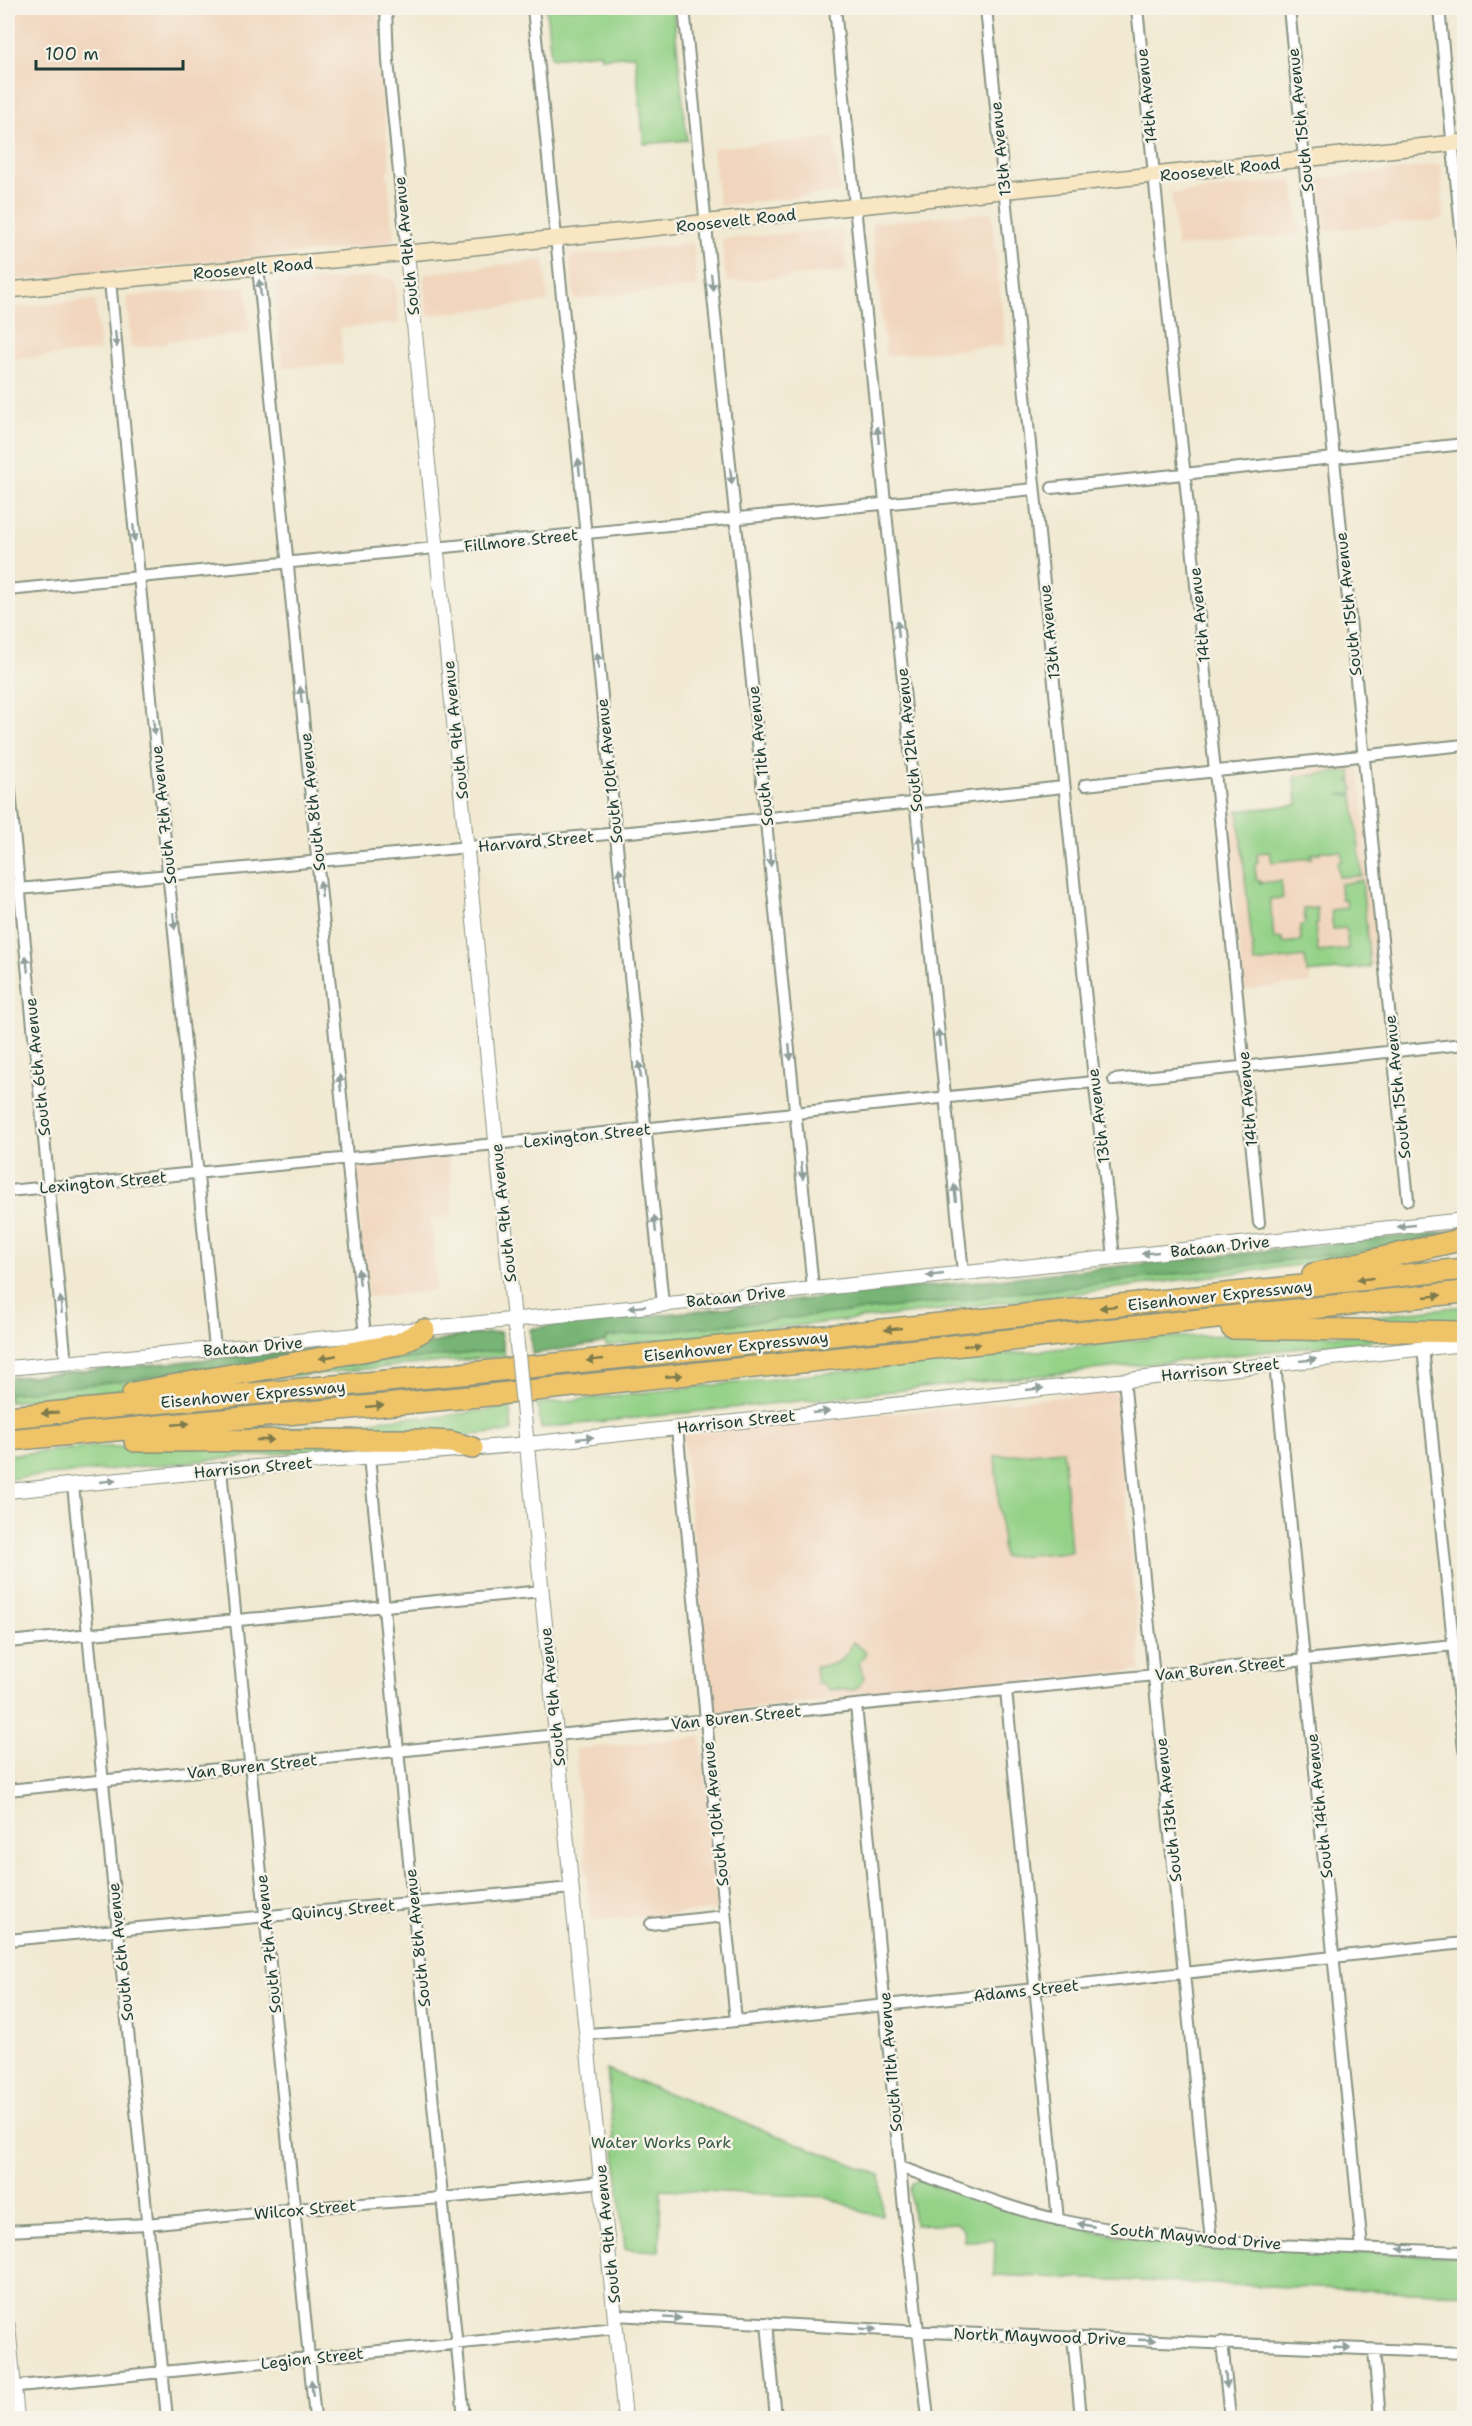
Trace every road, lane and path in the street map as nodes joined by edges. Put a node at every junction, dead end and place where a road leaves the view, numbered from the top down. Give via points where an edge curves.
1 (386, 8) edge
2 (533, 8) edge
3 (684, 8) edge
4 (835, 8) edge
5 (986, 8) edge
6 (1137, 8) edge
7 (1289, 8) edge
8 (1440, 8) edge
9 (1459, 143) edge
10 (1305, 160) junction
11 (1154, 176) junction
12 (1004, 192) junction
13 (856, 208) junction
14 (706, 224) junction
15 (556, 239) junction
16 (407, 254) junction
17 (1464, 259) edge
18 (258, 267) junction
19 (110, 281) junction
20 (8, 290) edge
21 (1464, 444) edge
22 (1334, 458) junction
23 (1184, 474) junction
24 (1052, 488) dead end
25 (1034, 489) junction
26 (885, 505) junction
27 (735, 519) junction
28 (585, 534) junction
29 (437, 549) junction
30 (288, 563) junction
31 (138, 577) junction
32 (8, 590) edge
33 (1464, 745) edge
34 (1363, 756) junction
35 (8, 771) edge
36 (1215, 771) junction
37 (1085, 785) dead end
38 (1064, 787) junction
39 (915, 802) junction
40 (766, 818) junction
41 (616, 833) junction
42 (466, 847) junction
43 (318, 861) junction
44 (170, 875) junction
45 (20, 889) junction
46 (8, 890) edge
47 (1464, 1044) edge
48 (1394, 1051) junction
49 (1245, 1066) junction
50 (1114, 1080) dead end
51 (1094, 1082) junction
52 (945, 1097) junction
53 (796, 1113) junction
54 (646, 1129) junction
55 (496, 1144) junction
56 (348, 1158) junction
57 (198, 1173) junction
58 (50, 1187) junction
59 (8, 1191) edge
60 (1408, 1200) dead end
61 (1464, 1220) edge
62 (1259, 1223) dead end
63 (1464, 1239) edge
64 (1114, 1257) junction
65 (1464, 1269) edge
66 (963, 1273) junction
67 (813, 1288) junction
68 (1281, 1288) junction
69 (1464, 1292) edge
70 (663, 1304) junction
71 (1187, 1322) junction
72 (515, 1328) junction
73 (424, 1330) junction
74 (1464, 1332) edge
75 (365, 1336) junction
76 (1464, 1344) edge
77 (1424, 1348) junction
78 (215, 1349) junction
79 (66, 1363) junction
80 (1275, 1364) junction
81 (8, 1368) edge
82 (1124, 1379) junction
83 (93, 1409) junction
84 (8, 1417) edge
85 (678, 1428) junction
86 (81, 1433) junction
87 (8, 1440) edge
88 (527, 1444) junction
89 (472, 1448) junction
90 (369, 1457) junction
91 (221, 1470) junction
92 (72, 1485) junction
93 (8, 1491) edge
94 (542, 1591) junction
95 (384, 1606) junction
96 (236, 1620) junction
97 (88, 1634) junction
98 (8, 1642) edge
99 (1459, 1644) edge
100 (1304, 1660) junction
101 (1154, 1675) junction
102 (1006, 1690) junction
103 (856, 1705) junction
104 (706, 1720) junction
105 (556, 1735) junction
106 (1464, 1750) edge
107 (398, 1751) junction
108 (250, 1766) junction
109 (102, 1781) junction
110 (8, 1790) edge
111 (572, 1888) junction
112 (413, 1903) junction
113 (266, 1916) junction
114 (726, 1916) junction
115 (651, 1924) dead end
116 (117, 1930) junction
117 (8, 1940) edge
118 (1464, 1943) edge
119 (1335, 1957) junction
120 (1185, 1972) junction
121 (1036, 1989) junction
122 (885, 2004) junction
123 (736, 2021) junction
124 (587, 2034) junction
125 (900, 2168) junction
126 (602, 2182) junction
127 (443, 2198) junction
128 (294, 2209) junction
129 (1058, 2220) junction
130 (147, 2224) junction
131 (8, 2231) edge
132 (1211, 2241) junction
133 (1362, 2248) junction
134 (1464, 2252) edge
135 (616, 2322) junction
136 (767, 2323) junction
137 (8, 2326) edge
138 (919, 2331) junction
139 (1073, 2337) junction
140 (1222, 2342) junction
141 (457, 2344) junction
142 (1374, 2349) junction
143 (1464, 2352) edge
144 (309, 2358) junction
145 (162, 2372) junction
146 (11, 2387) edge
147 (17, 2418) edge
148 (167, 2418) edge
149 (315, 2418) edge
150 (464, 2418) edge
151 (626, 2418) edge
152 (776, 2418) edge
153 (928, 2418) edge
154 (1081, 2418) edge
155 (1230, 2418) edge
156 (1380, 2418) edge

1 - 16 street, South 9th Avenue
2 - 15 street, South 10th Avenue
3 - 14 street, South 11th Avenue
4 - 13 street, South 12th Avenue
5 - 12 street, 13th Avenue
6 - 11 street, 14th Avenue
7 - 10 street, South 15th Avenue
8 - 9 street
9 - 10 main road, Roosevelt Road
9 - 17 street
10 - 11 main road, Roosevelt Road
10 - 22 street, South 15th Avenue
11 - 12 main road, Roosevelt Road
11 - 23 street, 14th Avenue
12 - 13 main road, Roosevelt Road
12 - 25 street, 13th Avenue
13 - 14 main road, Roosevelt Road
26 -> 13 street, South 12th Avenue
14 - 15 main road, Roosevelt Road
14 -> 27 street, South 11th Avenue
15 - 16 main road, Roosevelt Road
28 -> 15 street, South 10th Avenue
16 - 18 main road, Roosevelt Road
16 - 29 street, South 9th Avenue
18 - 19 main road, Roosevelt Road
30 -> 18 street, South 8th Avenue
19 - 20 main road, Roosevelt Road
19 -> 31 street, South 7th Avenue
21 - 22 street
22 - 23 street
22 - 34 street, South 15th Avenue
23 - 24 street
23 - 36 street, 14th Avenue
25 - 26 street, Fillmore Street
25 - 38 street, 13th Avenue
26 - 27 street, Fillmore Street
39 -> 26 street, South 12th Avenue
27 - 28 street, Fillmore Street
27 - 40 street, South 11th Avenue
28 - 29 street, Fillmore Street
41 -> 28 street, South 10th Avenue
29 - 30 street, Fillmore Street
29 - 42 street, South 9th Avenue
30 - 31 street, Fillmore Street
43 -> 30 street, South 8th Avenue
31 - 32 street, Fillmore Street
31 -> 44 street, South 7th Avenue
33 - 34 street
34 - 36 street
34 - 48 street, South 15th Avenue
35 - 45 street, South 6th Avenue
36 - 37 street
36 - 49 street, 14th Avenue
38 - 39 street, Harvard Street
38 - 51 street, 13th Avenue
39 - 40 street, Harvard Street
52 -> 39 street, South 12th Avenue
40 - 41 street, Harvard Street
40 -> 53 street, South 11th Avenue
41 - 42 street, Harvard Street
54 -> 41 street, South 10th Avenue
42 - 43 street, Harvard Street
42 - 55 street, South 9th Avenue
43 - 44 street, Harvard Street
56 -> 43 street, South 8th Avenue
44 - 45 street, Harvard Street
44 -> 57 street, South 7th Avenue
45 - 46 street, Harvard Street
58 -> 45 street, South 6th Avenue
47 - 48 street
48 - 49 street
48 - 60 street, South 15th Avenue
49 - 50 street
49 - 62 street, 14th Avenue
51 - 52 street, Lexington Street
51 - 64 street, 13th Avenue
52 - 53 street, Lexington Street
66 -> 52 street, South 12th Avenue
53 - 54 street, Lexington Street
53 -> 67 street, South 11th Avenue
54 - 55 street, Lexington Street
70 -> 54 street, South 10th Avenue
55 - 56 street, Lexington Street
55 - 72 street, South 9th Avenue
56 - 57 street, Lexington Street
75 -> 56 street, South 8th Avenue
57 - 58 street, Lexington Street
57 - 78 street, South 7th Avenue
58 - 59 street, Lexington Street
79 -> 58 street, South 6th Avenue
61 -> 64 street, Bataan Drive
63 - 68 highway via 1315,1273
64 - 66 street, Bataan Drive
65 -> 68 highway, Eisenhower Expressway
66 -> 67 street, Bataan Drive
67 - 70 street, Bataan Drive
68 -> 83 highway, Eisenhower Expressway
71 -> 69 highway, Eisenhower Expressway
70 -> 72 street, Bataan Drive
71 - 74 highway via 1230,1328
86 -> 71 highway, Eisenhower Expressway via 480,1396
72 - 73 street, Bataan Drive
72 - 88 street, South 9th Avenue, bridge
73 - 75 street, Bataan Drive
73 -> 83 highway via 399,1344 128,1394
75 - 78 street, Bataan Drive
76 - 77 street, Harrison Street
80 -> 77 street, Harrison Street
77 - 99 street
78 - 79 street, Bataan Drive
79 - 81 street, Bataan Drive
80 - 82 street, Harrison Street
80 - 100 street, South 14th Avenue
85 -> 82 street, Harrison Street
82 - 101 street, South 13th Avenue
83 -> 84 highway, Eisenhower Expressway
88 -> 85 street, Harrison Street
85 - 104 street, South 10th Avenue
86 - 87 highway, Eisenhower Expressway
86 -> 89 highway via 128,1441 415,1440 451,1442
88 - 89 street, Harrison Street
88 - 94 street, South 9th Avenue
89 - 90 street, Harrison Street
90 - 91 street, Harrison Street
90 - 95 street, South 8th Avenue
92 -> 91 street, Harrison Street
91 - 96 street, South 7th Avenue
92 - 93 street, Harrison Street
92 - 97 street, South 6th Avenue
94 - 95 street
94 - 105 street, South 9th Avenue
95 - 96 street
95 - 107 street, South 8th Avenue
96 - 97 street
96 - 108 street, South 7th Avenue
97 - 98 street
97 - 109 street, South 6th Avenue
99 - 100 street, Van Buren Street
99 - 106 street
100 - 101 street, Van Buren Street
100 - 119 street, South 14th Avenue
101 - 102 street, Van Buren Street
101 - 120 street, South 13th Avenue
102 - 103 street, Van Buren Street
102 - 121 street
103 - 104 street, Van Buren Street
103 - 122 street, South 11th Avenue
104 - 105 street, Van Buren Street
104 - 114 street, South 10th Avenue
105 - 107 street, Van Buren Street
105 - 111 street, South 9th Avenue
107 - 108 street, Van Buren Street
107 - 112 street, South 8th Avenue
108 - 109 street, Van Buren Street
108 - 113 street, South 7th Avenue
109 - 110 street, Van Buren Street
109 - 116 street, South 6th Avenue
111 - 112 street, Quincy Street
111 - 124 street, South 9th Avenue
112 - 113 street, Quincy Street
112 - 127 street, South 8th Avenue
113 - 116 street, Quincy Street
113 - 128 street, South 7th Avenue
114 - 115 street
114 - 123 street, South 10th Avenue
116 - 117 street, Quincy Street
116 - 130 street, South 6th Avenue
118 - 119 street, Adams Street
119 - 120 street, Adams Street
119 - 133 street, South 14th Avenue
120 - 121 street, Adams Street
120 - 132 street, South 13th Avenue
121 - 122 street, Adams Street
121 - 129 street
122 - 123 street, Adams Street
122 - 125 street, South 11th Avenue
123 - 124 street, Adams Street
124 - 126 street, South 9th Avenue
125 - 129 street, South Maywood Drive
125 - 138 street, South 11th Avenue
126 - 127 street, Wilcox Street
126 - 135 street, South 9th Avenue
127 - 128 street, Wilcox Street
127 - 141 street, South 8th Avenue
128 - 130 street, Wilcox Street
128 - 144 street, South 7th Avenue
132 -> 129 street, South Maywood Drive
130 - 131 street, Wilcox Street
130 - 145 street, South 6th Avenue
132 - 133 street, South Maywood Drive
134 -> 133 street, South Maywood Drive
135 -> 136 street, North Maywood Drive
135 - 141 street, Legion Street
135 - 151 street, South 9th Avenue
136 -> 138 street, North Maywood Drive
136 - 152 street
137 - 146 street
138 - 139 street, North Maywood Drive
138 - 153 street, South 11th Avenue
139 -> 140 street, North Maywood Drive
139 - 154 street
140 -> 142 street, North Maywood Drive
140 -> 155 street
141 - 144 street, Legion Street
141 - 150 street, South 8th Avenue
142 - 143 street, North Maywood Drive
142 - 156 street
144 - 145 street, Legion Street
149 -> 144 street, South 7th Avenue
145 - 146 street, Legion Street
145 - 148 street, South 6th Avenue
146 - 147 street

